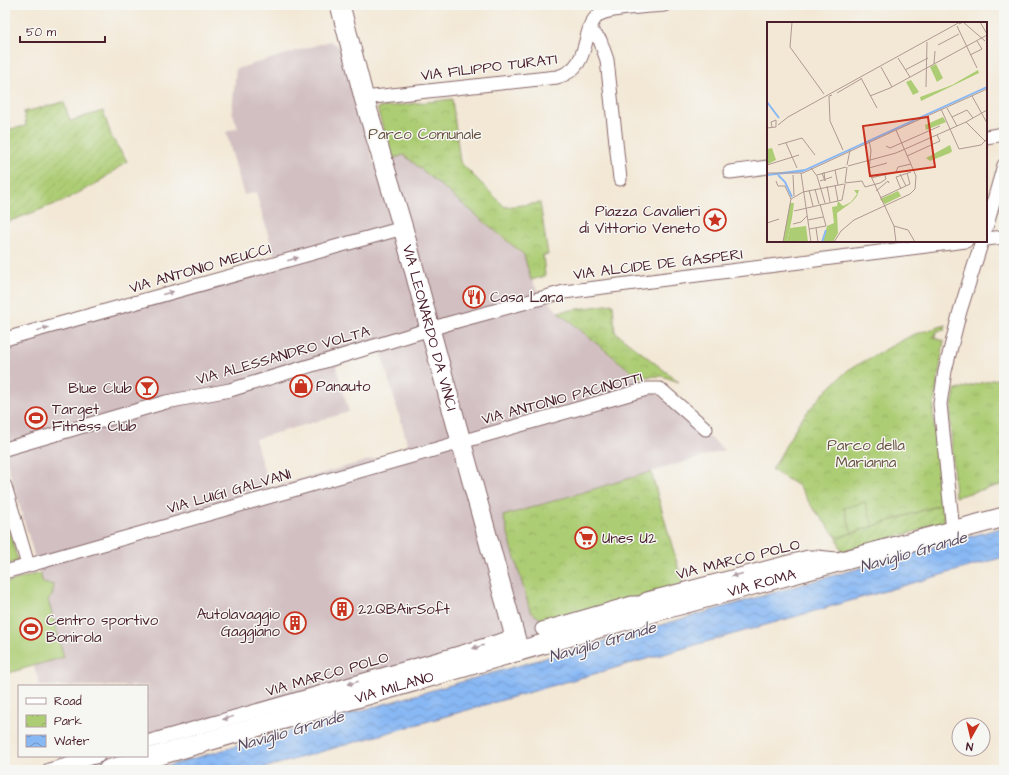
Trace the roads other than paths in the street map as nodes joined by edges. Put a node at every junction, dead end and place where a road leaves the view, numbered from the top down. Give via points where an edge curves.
1 (340, 5) edge
2 (664, 5) edge
3 (590, 30) junction
4 (364, 98) junction
5 (1004, 134) edge
6 (987, 137) edge
7 (1004, 164) edge
8 (767, 167) edge
9 (730, 172) dead end
10 (620, 180) dead end
11 (987, 224) edge
12 (403, 228) junction
13 (1004, 237) edge
14 (987, 239) edge
15 (958, 242) edge
16 (982, 242) edge
17 (430, 329) junction
18 (5, 339) edge
19 (706, 429) dead end
20 (462, 443) junction
21 (5, 449) edge
22 (5, 486) edge
23 (1004, 517) edge
24 (953, 531) junction
25 (28, 565) junction
26 (5, 572) edge
27 (637, 610) junction
28 (542, 629) dead end
29 (517, 643) junction
30 (148, 742) edge
31 (94, 757) edge
32 (49, 770) edge
33 (108, 770) edge

1 - 4 main road, VIA LEONARDO DA VINCI
2 - 3 street, VIA FILIPPO TURATI via 609,10 600,14
3 - 4 street, VIA FILIPPO TURATI via 582,57 567,74
3 - 10 street via 600,40 607,60
4 - 12 main road, VIA LEONARDO DA VINCI
5 - 6 street
7 - 11 street
8 - 9 street
12 - 17 main road, VIA LEONARDO DA VINCI
18 -> 12 street, VIA ANTONIO MEUCCI
13 - 14 street
15 - 17 street, VIA ALCIDE DE GASPERI via 564,292
16 - 24 street via 945,371 940,404
17 - 20 main road, VIA LEONARDO DA VINCI
17 - 21 street, VIA ALESSANDRO VOLTA via 230,390 166,402
19 - 20 street, VIA ANTONIO PACINOTTI via 660,389 646,389
20 - 25 street, VIA LUIGI GALVANI
20 - 29 main road, VIA LEONARDO DA VINCI
22 - 25 street
23 - 24 main road, VIA ROMA
24 - 27 main road, VIA ROMA
25 - 26 street, VIA LUIGI GALVANI
27 - 28 street via 632,603
27 - 29 main road, VIA ROMA
29 -> 30 street, VIA MARCO POLO via 479,647
29 - 33 main road, VIA MILANO
31 - 32 street

